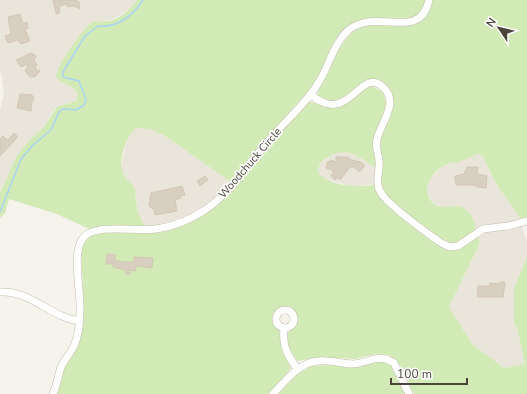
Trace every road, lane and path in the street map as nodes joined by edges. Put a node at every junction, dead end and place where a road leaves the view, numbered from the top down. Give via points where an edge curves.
1 (429, 0) edge
2 (310, 94) junction
3 (527, 221) edge
4 (0, 292) edge
5 (80, 321) junction
6 (284, 328) dead end
7 (298, 369) junction
8 (53, 394) edge
9 (274, 394) edge
10 (409, 394) edge

1 - 2 street, Woodchuck Circle via 425,13 417,20 367,22 349,30 340,40 319,82
2 - 3 street via 325,104 335,105 344,102 367,84 378,84 385,89 390,103 376,143 380,161 379,189 387,200 441,243 450,247 458,246 483,229
2 - 5 street, Woodchuck Circle via 244,172 200,213 158,229 96,230 83,238 77,250
4 - 5 street via 18,293 70,320
5 - 8 street, Woodchuck Circle via 75,343 62,364
6 - 7 street via 285,350
7 - 9 street
7 - 10 street via 320,360 353,364 379,357 386,358 398,368

